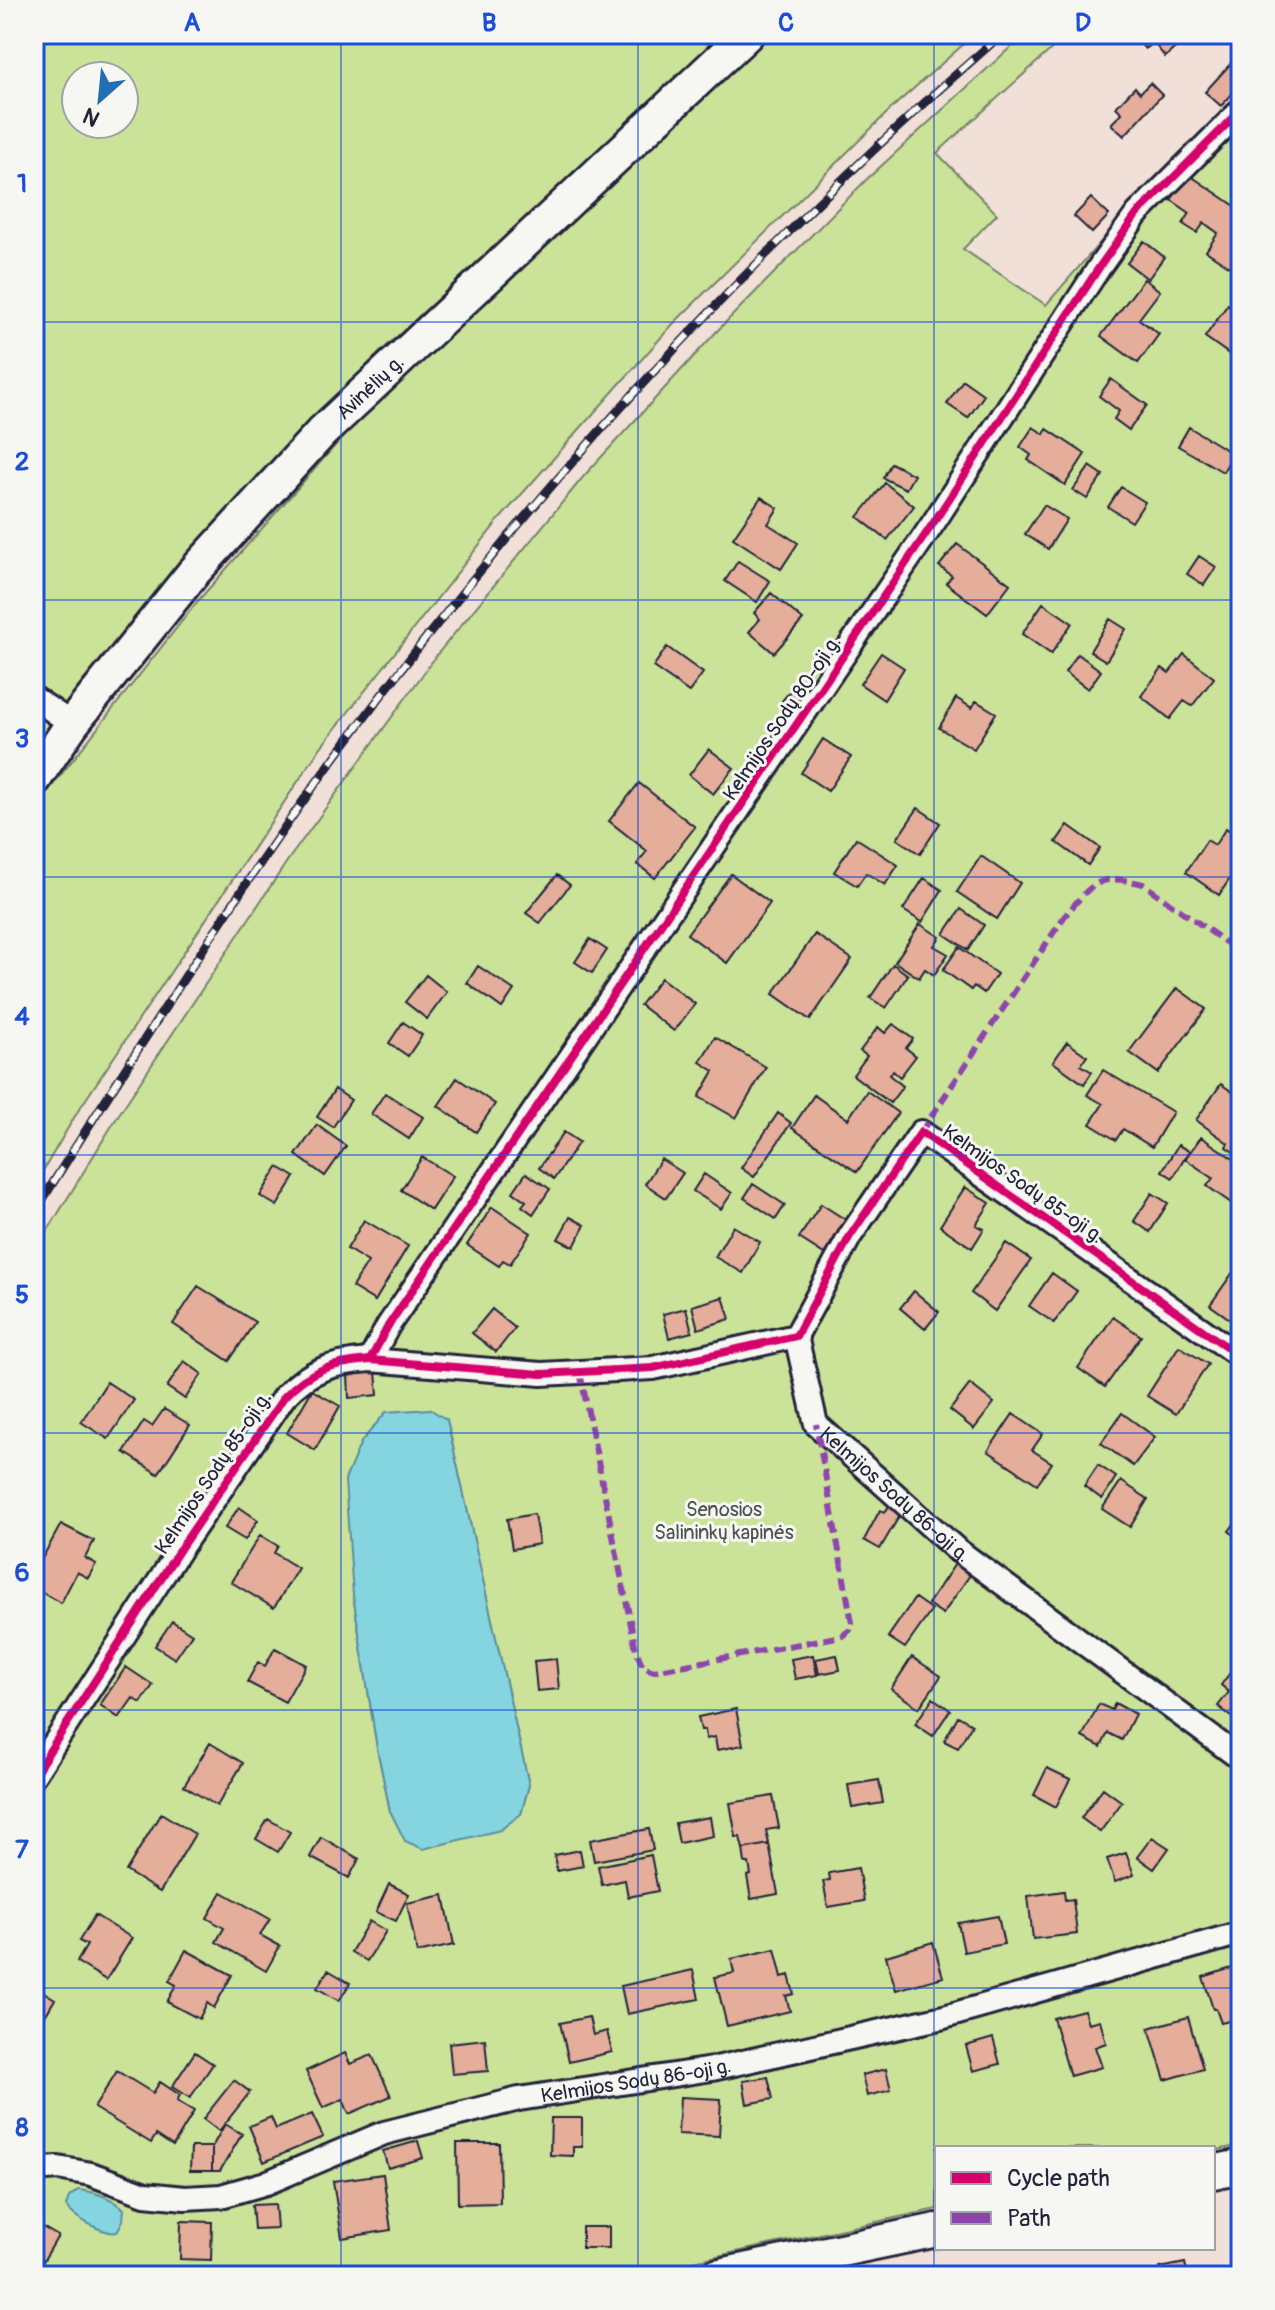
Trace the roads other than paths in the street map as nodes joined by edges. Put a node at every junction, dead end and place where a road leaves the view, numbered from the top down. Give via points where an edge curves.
1 (747, 34) edge
2 (1241, 110) edge
3 (34, 698) edge
4 (72, 724) junction
5 (34, 780) edge
6 (796, 1336) junction
7 (1241, 1357) edge
8 (370, 1360) junction
9 (1241, 1759) edge
10 (34, 1775) edge
11 (1241, 1933) edge
12 (1241, 2166) edge
13 (34, 2170) edge
14 (1215, 2172) edge
15 (935, 2230) edge
16 (716, 2276) edge

1 - 4 main road, Avinėlių g. via 322,432 193,573
2 - 8 street, Kelmijos Sodų 80-oji g. via 1137,214 1100,266 934,522 388,1326
3 - 4 street
4 - 5 main road, Avinėlių g.
6 - 7 street, Kelmijos Sodų 85-oji g. via 850,1236 921,1132
6 - 8 street, Kelmijos Sodų 85-oji g. via 653,1368 541,1374
6 - 9 street, Kelmijos Sodų 86-oji g. via 816,1424 956,1549
8 - 10 street, Kelmijos Sodų 85-oji g. via 322,1368 297,1382 284,1397
11 - 13 street, Kelmijos Sodų 86-oji g. via 944,2017 712,2069 519,2099 384,2133 266,2183 221,2196 145,2194 91,2174
12 - 14 main road
15 - 16 main road

